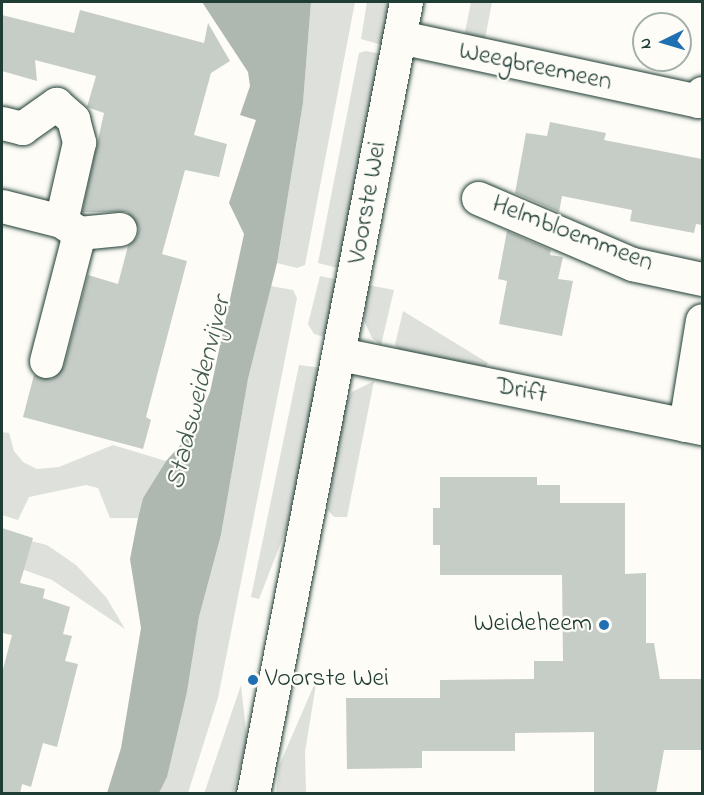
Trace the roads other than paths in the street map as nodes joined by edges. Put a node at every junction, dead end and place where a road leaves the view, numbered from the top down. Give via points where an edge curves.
1 (406, 2) edge
2 (400, 37) junction
3 (702, 93) edge
4 (2, 123) edge
5 (477, 198) dead end
6 (3, 211) edge
7 (70, 227) junction
8 (120, 230) dead end
9 (702, 279) edge
10 (702, 320) edge
11 (340, 354) junction
12 (46, 361) dead end
13 (694, 427) edge
14 (253, 794) edge

1 - 2 street, Voorste Wei
2 - 3 street, Weegbreemeen via 698,101
2 - 11 street, Voorste Wei
4 - 7 street via 22,128 56,104 73,119 79,142
5 - 9 street, Helmbloemmeen via 632,264
6 - 7 street
7 - 8 street
7 - 12 street
10 - 13 street
11 - 13 street, Drift
11 - 14 street, Voorste Wei

